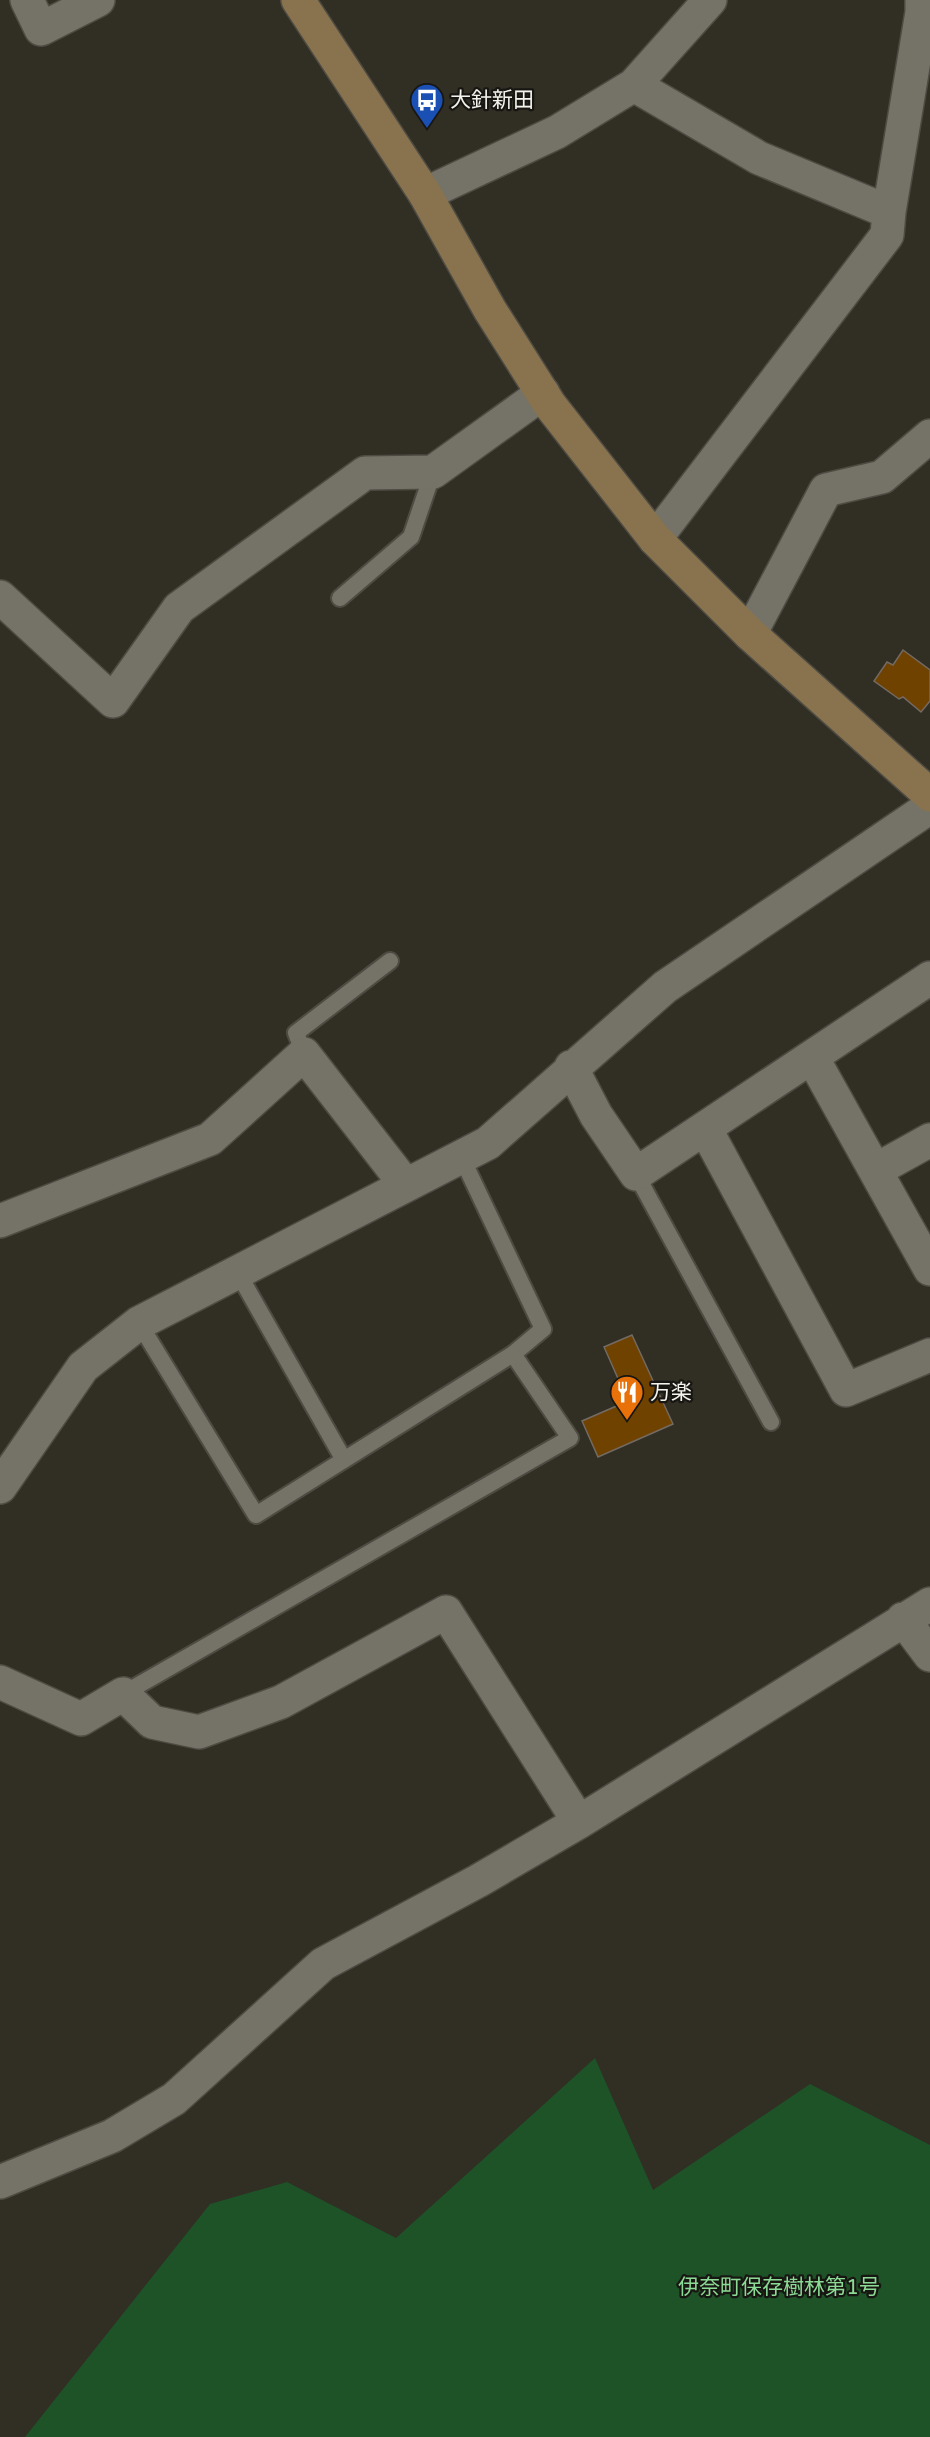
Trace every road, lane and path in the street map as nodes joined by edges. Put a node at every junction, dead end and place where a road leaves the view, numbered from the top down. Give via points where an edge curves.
1 (27, 0) edge
2 (98, 0) edge
3 (298, 0) edge
4 (710, 0) edge
5 (922, 0) edge
6 (634, 85) junction
7 (425, 195) junction
8 (888, 212) junction
9 (543, 393) junction
10 (930, 436) edge
11 (433, 472) junction
12 (655, 539) junction
13 (0, 597) edge
14 (340, 598) dead end
15 (750, 634) junction
16 (930, 795) edge
17 (930, 807) edge
18 (390, 961) dead end
19 (930, 978) edge
20 (304, 1054) junction
21 (812, 1057) junction
22 (571, 1067) junction
23 (705, 1128) junction
24 (930, 1140) edge
25 (461, 1156) junction
26 (876, 1170) junction
27 (636, 1174) junction
28 (405, 1184) junction
29 (0, 1221) edge
30 (930, 1269) edge
31 (238, 1273) junction
32 (139, 1323) junction
33 (513, 1354) junction
34 (930, 1355) edge
35 (771, 1422) dead end
36 (344, 1460) junction
37 (0, 1487) edge
38 (916, 1612) edge
39 (930, 1655) edge
40 (0, 1682) edge
41 (123, 1694) junction
42 (579, 1822) junction
43 (0, 2181) edge

1 - 2 street via 41,29
3 - 7 street
4 - 6 street
5 - 8 street
6 - 7 street via 557,132
6 - 8 street via 759,158
7 - 9 street via 490,310
8 - 12 street via 887,235
9 - 11 street
9 - 12 street
10 - 15 street via 882,477 826,490
11 - 13 street via 365,473 179,608 113,700
11 - 14 lane via 411,537
12 - 15 street
15 - 16 street
17 - 22 street via 665,987
18 - 20 lane via 296,1033
19 - 21 street
20 - 28 street
20 - 29 street via 210,1139
21 - 23 street
21 - 26 street
22 - 25 street via 488,1143
22 - 27 street via 596,1115
23 - 27 street
23 - 34 street via 846,1390
24 - 26 street
25 - 28 street
25 - 33 lane via 543,1329
26 - 30 street
27 - 35 lane
28 - 31 street
31 - 32 street
31 - 36 lane
32 - 36 lane via 256,1515
32 - 37 street via 82,1367
33 - 36 lane
33 - 41 lane via 570,1438
38 - 39 street
38 - 42 street
40 - 41 street via 81,1719
41 - 42 street via 152,1722 199,1731 281,1702 446,1612
42 - 43 street via 323,1964 174,2099 112,2136

